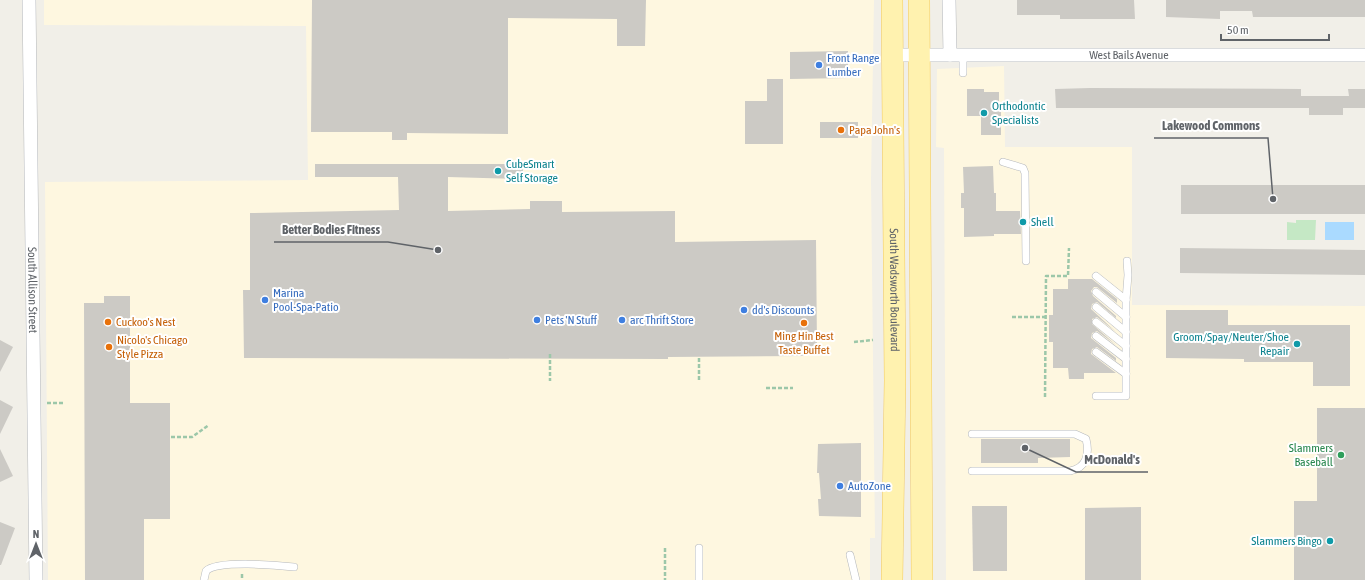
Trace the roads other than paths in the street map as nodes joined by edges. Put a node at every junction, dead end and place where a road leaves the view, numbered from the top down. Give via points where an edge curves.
1 (29, 0) edge
2 (892, 0) edge
3 (919, 0) edge
4 (949, 0) edge
5 (892, 55) junction
6 (919, 55) junction
7 (950, 55) junction
8 (963, 55) junction
9 (1365, 55) edge
10 (963, 73) dead end
11 (1003, 162) dead end
12 (1026, 261) dead end
13 (1127, 261) dead end
14 (1096, 276) dead end
15 (1096, 292) dead end
16 (1126, 300) junction
17 (1096, 307) dead end
18 (1126, 316) junction
19 (1096, 322) dead end
20 (1126, 332) junction
21 (1096, 336) dead end
22 (1126, 346) junction
23 (1096, 352) dead end
24 (1126, 359) junction
25 (1126, 374) junction
26 (1096, 396) dead end
27 (972, 434) dead end
28 (972, 471) dead end
29 (699, 548) dead end
30 (850, 555) dead end
31 (294, 567) dead end
32 (36, 580) edge
33 (204, 580) edge
34 (699, 580) edge
35 (856, 580) edge
36 (892, 580) edge
37 (922, 580) edge

1 - 32 street, South Allison Street
2 - 5 main road, South Wadsworth Boulevard
3 - 6 main road
4 - 7 street
5 - 6 street, West Bails Avenue
5 - 36 main road, South Wadsworth Boulevard via 895,380
6 - 7 street, West Bails Avenue
6 - 37 main road
7 - 8 street, West Bails Avenue
8 - 9 street, West Bails Avenue
8 - 10 lane
11 - 12 lane via 1019,166 1025,173
13 - 16 lane
14 - 16 lane
15 - 18 lane
16 - 18 lane
17 - 20 lane
18 - 20 lane
19 - 22 lane
20 - 22 lane
21 - 24 lane
22 - 24 lane
23 - 25 lane
24 - 25 lane
25 - 26 lane via 1126,396
27 - 28 lane via 1075,434 1086,439 1088,451 1082,467 1070,471
29 - 34 lane
30 - 35 lane
31 - 33 lane via 219,565 206,571

